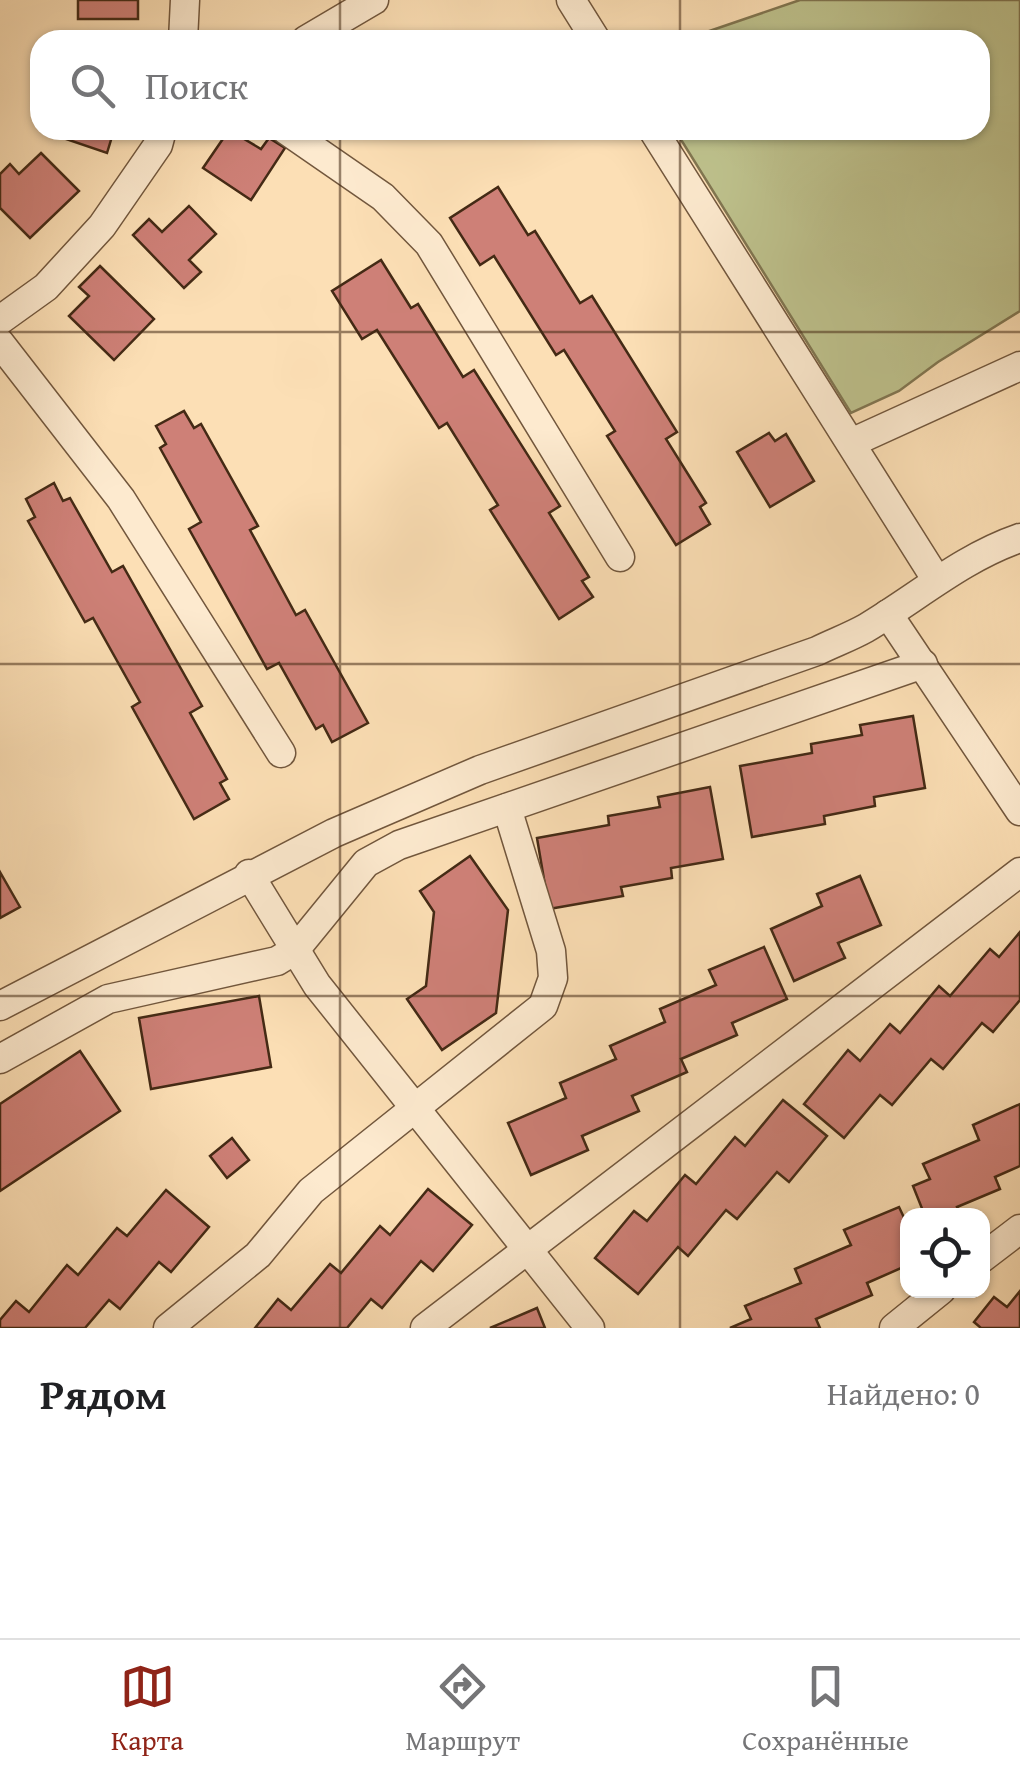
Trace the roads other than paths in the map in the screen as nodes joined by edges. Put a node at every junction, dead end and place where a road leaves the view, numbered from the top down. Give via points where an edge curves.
1 (185, 0) edge
2 (374, 0) edge
3 (571, 0) edge
4 (184, 30) edge
5 (323, 30) edge
6 (590, 30) edge
7 (159, 140) edge
8 (301, 140) edge
9 (659, 140) edge
10 (0, 320) edge
11 (0, 343) edge
12 (1020, 366) edge
13 (850, 443) junction
14 (1020, 538) edge
15 (620, 557) dead end
16 (936, 579) junction
17 (888, 614) junction
18 (923, 664) junction
19 (281, 753) dead end
20 (507, 808) junction
21 (1020, 811) edge
22 (1020, 872) edge
23 (249, 874) junction
24 (295, 950) junction
25 (0, 1006) edge
26 (0, 1059) edge
27 (415, 1108) junction
28 (1020, 1229) edge
29 (527, 1248) junction
30 (990, 1252) edge
31 (931, 1298) edge
32 (168, 1328) edge
33 (425, 1328) edge
34 (590, 1328) edge
35 (894, 1328) edge

1 - 4 street
2 - 5 street
3 - 6 street
7 - 10 street via 102,226 46,287
8 - 15 street via 384,197 430,244
9 - 13 street
11 - 19 street via 121,498
12 - 13 street
13 - 16 street
14 - 16 street
16 - 17 street
17 - 18 street
17 - 23 street via 816,651 480,770
18 - 20 street
18 - 21 street
20 - 24 street via 398,845 366,864
20 - 27 street via 551,951 553,978 543,1006
22 - 29 street
23 - 24 street
23 - 25 street
24 - 26 street via 254,969 108,999
24 - 27 street
27 - 29 street
27 - 32 street via 310,1191 258,1254
28 - 30 street
29 - 33 street
29 - 34 street
31 - 35 street

